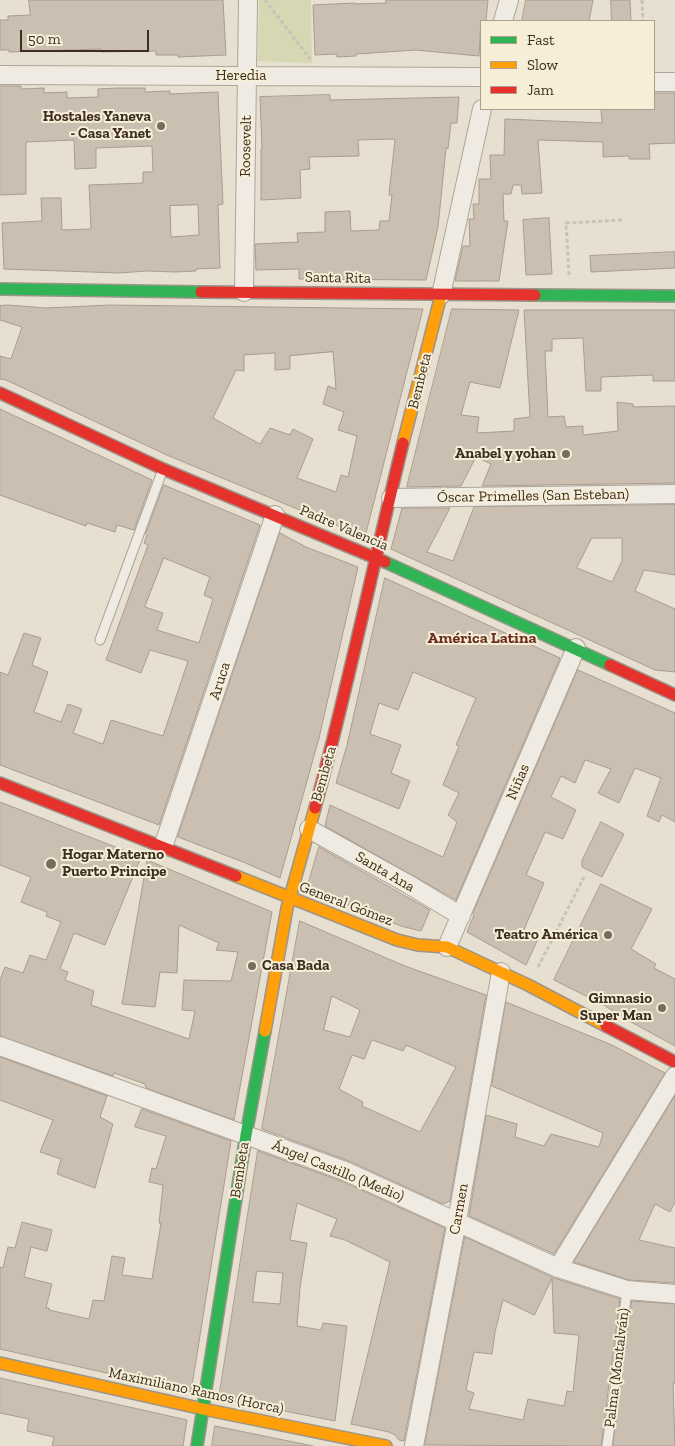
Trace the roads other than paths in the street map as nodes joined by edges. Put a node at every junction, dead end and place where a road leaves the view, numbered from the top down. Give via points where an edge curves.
1 (248, 0) edge
2 (509, 0) edge
3 (503, 20) edge
4 (0, 75) edge
5 (247, 76) junction
6 (480, 77) edge
7 (655, 82) edge
8 (675, 82) edge
9 (482, 110) edge
10 (0, 289) edge
11 (244, 292) junction
12 (441, 294) junction
13 (675, 296) edge
14 (0, 393) edge
15 (163, 469) junction
16 (675, 494) edge
17 (391, 498) junction
18 (275, 515) junction
19 (375, 557) junction
20 (100, 640) dead end
21 (576, 648) junction
22 (675, 680) edge
23 (648, 683) junction
24 (675, 695) edge
25 (0, 783) edge
26 (309, 829) junction
27 (163, 847) junction
28 (289, 898) junction
29 (460, 916) junction
30 (447, 947) junction
31 (501, 972) junction
32 (0, 1046) edge
33 (675, 1062) edge
34 (675, 1076) edge
35 (246, 1135) junction
36 (457, 1221) junction
37 (558, 1268) junction
38 (627, 1290) junction
39 (675, 1294) edge
40 (0, 1363) edge
41 (203, 1409) junction
42 (197, 1446) edge
43 (386, 1446) edge
44 (414, 1446) edge
45 (607, 1446) edge

1 - 5 street, Roosevelt
2 - 3 street
4 - 5 street, Heredia
5 - 6 street, Heredia
5 - 11 street, Roosevelt
7 - 8 street
9 - 12 street, Bembeta
10 - 11 street, Santa Rita
11 - 12 street, Santa Rita
12 - 13 street, Santa Rita
12 - 17 street, Bembeta
14 - 15 street, Padre Valencia
15 - 18 street, Padre Valencia
15 - 20 lane
16 - 17 street, Óscar Primelles (San Esteban)
17 - 19 street, Bembeta
18 - 19 street, Padre Valencia
18 - 27 street, Aruca
19 - 21 street, Padre Valencia
19 - 26 street, Bembeta via 333,742
21 - 23 street, Padre Valencia
21 - 29 street, Niñas
22 - 23 street
23 - 24 street, Padre Valencia
25 - 27 street, General Gómez
26 - 28 street, Bembeta
26 - 29 street, Santa Ana
27 - 28 street, General Gómez
28 - 30 street, General Gómez via 397,940
28 - 35 street, Bembeta
29 - 30 street, Niñas
30 - 31 street, General Gómez
31 - 33 street, General Gómez
31 - 36 street, Carmen
32 - 35 street, Ángel Castillo (Medio)
34 - 37 street
35 - 36 street, Ángel Castillo (Medio) via 345,1171
35 - 41 street, Bembeta
36 - 37 street, Ángel Castillo (Medio)
36 - 44 street, Carmen
37 - 38 street, Ángel Castillo (Medio)
38 - 39 street, Ángel Castillo (Medio)
38 - 45 lane, Palma (Montalván)
40 - 41 street, Maximiliano Ramos (Horca)
41 - 42 street, Bembeta
41 - 43 street, Maximiliano Ramos (Horca)

